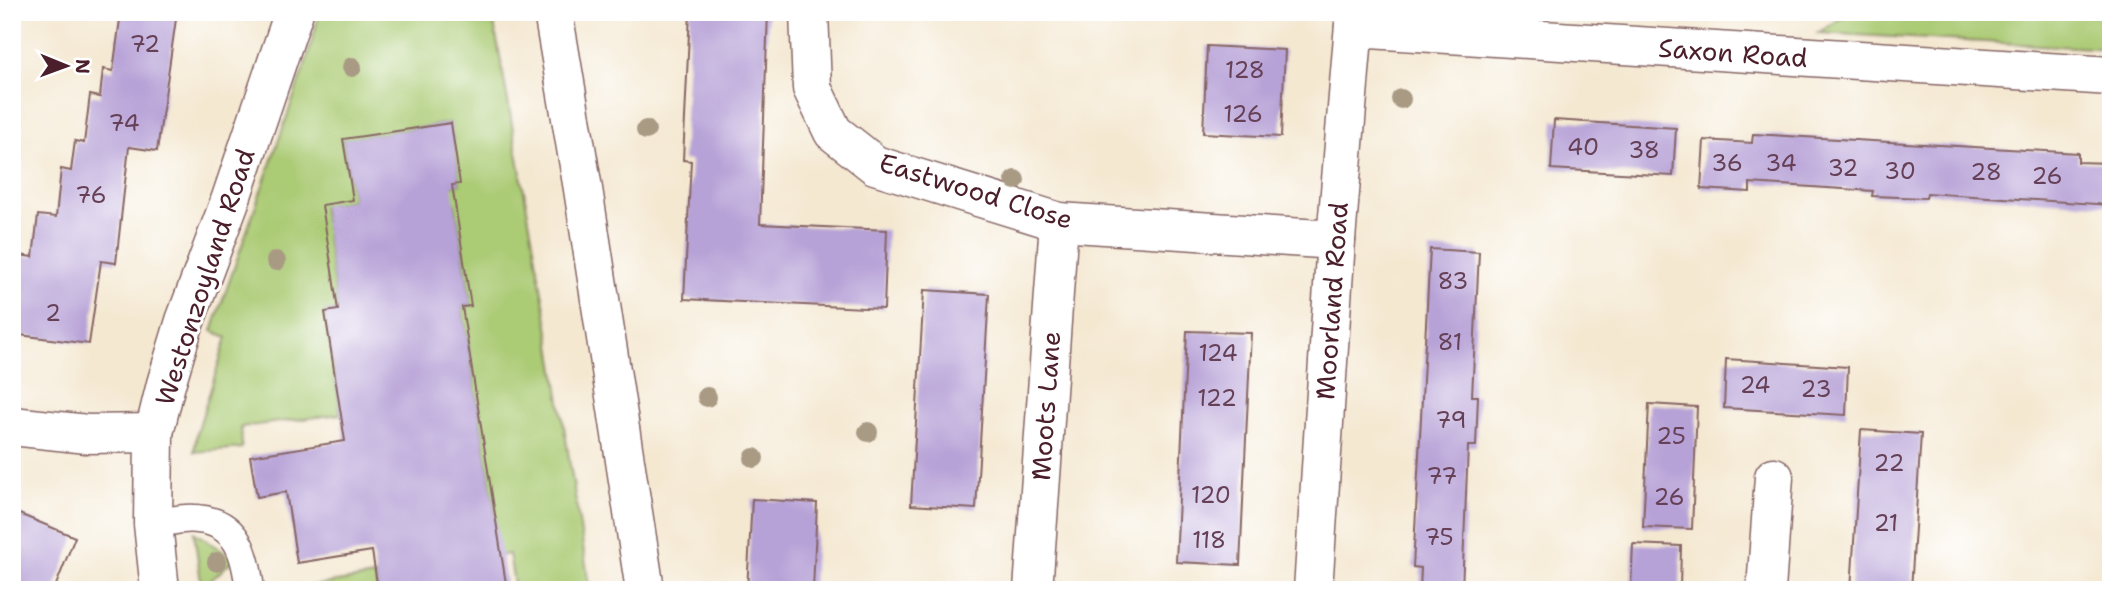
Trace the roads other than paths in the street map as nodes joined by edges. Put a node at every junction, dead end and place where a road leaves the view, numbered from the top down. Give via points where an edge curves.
1 (294, 12) edge
2 (553, 12) edge
3 (809, 12) edge
4 (1355, 20) edge
5 (2111, 76) edge
6 (1059, 222) junction
7 (1336, 240) junction
8 (12, 426) edge
9 (154, 433) junction
10 (1774, 477) dead end
11 (153, 524) junction
12 (160, 590) edge
13 (250, 590) edge
14 (645, 590) edge
15 (1033, 590) edge
16 (1313, 590) edge
17 (1766, 590) edge

1 - 9 street, Westonzoyland Road via 185,321
2 - 14 street
3 - 6 street, Eastwood Close via 812,88 833,132 875,165
4 - 5 street, Saxon Road
4 - 7 street, Moorland Road
6 - 7 street, Eastwood Close
6 - 15 street, Moots Lane
7 - 16 street, Moorland Road
8 - 9 street via 87,434
9 - 11 street, Westonzoyland Road
10 - 17 street
11 - 12 street, Westonzoyland Road
11 - 13 lane via 197,519 218,525 236,539 246,558

